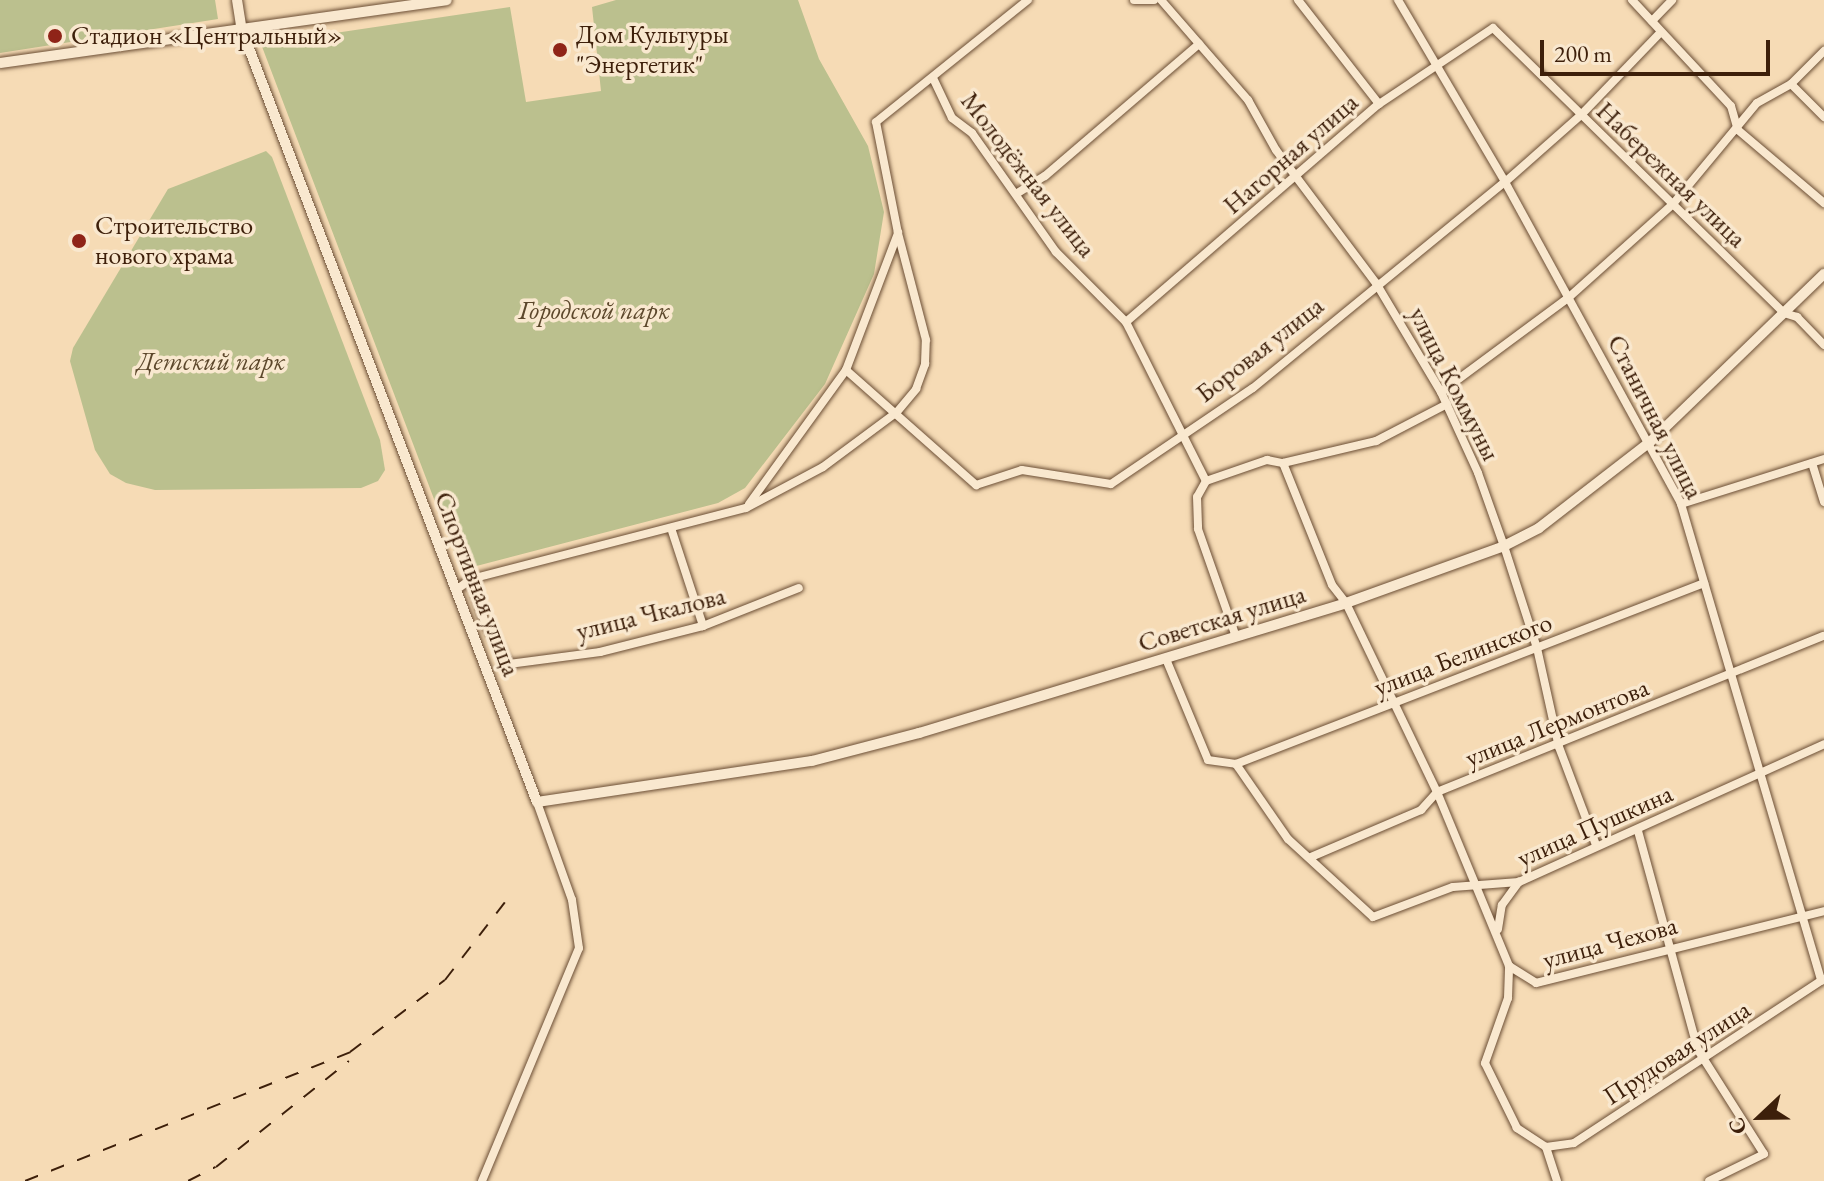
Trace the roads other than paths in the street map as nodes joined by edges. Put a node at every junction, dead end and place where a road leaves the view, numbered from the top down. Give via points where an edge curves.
1 (237, 0) edge
2 (447, 0) edge
3 (1028, 0) edge
4 (1134, 0) edge
5 (1154, 0) edge
6 (1161, 0) edge
7 (1298, 0) edge
8 (1398, 0) edge
9 (1632, 0) edge
10 (1672, 0) edge
11 (1652, 21) junction
12 (1493, 28) joint
13 (242, 30) junction
14 (1660, 33) junction
15 (1199, 44) junction
16 (1824, 51) edge
17 (0, 63) edge
18 (1436, 64) junction
19 (933, 78) junction
20 (1791, 84) junction
21 (1379, 104) junction
22 (1581, 115) junction
23 (1824, 117) edge
24 (1738, 130) junction
25 (1298, 176) junction
26 (1505, 182) junction
27 (1016, 194) junction
28 (1824, 203) edge
29 (1673, 204) junction
30 (898, 233) junction
31 (1824, 274) edge
32 (1376, 283) junction
33 (1568, 298) junction
34 (1784, 313) junction
35 (1126, 322) junction
36 (1824, 345) edge
37 (846, 370) junction
38 (1441, 392) junction
39 (1447, 404) junction
40 (897, 412) junction
41 (1182, 433) junction
42 (1650, 442) junction
43 (1824, 459) edge
44 (1283, 463) junction
45 (1812, 463) junction
46 (1206, 481) junction
47 (1824, 502) edge
48 (1681, 504) junction
49 (746, 508) junction
50 (672, 531) junction
51 (1504, 546) junction
52 (471, 579) junction
53 (1704, 583) junction
54 (799, 588) dead end
55 (456, 590) junction
56 (1346, 603) junction
57 (703, 626) junction
58 (1824, 636) edge
59 (1236, 637) junction
60 (1537, 648) junction
61 (1166, 659) junction
62 (1731, 674) junction
63 (1397, 703) junction
64 (1824, 744) edge
65 (1559, 747) junction
66 (1236, 764) junction
67 (1761, 772) junction
68 (1437, 792) junction
69 (537, 802) junction
70 (1638, 831) junction
71 (1596, 845) junction
72 (1311, 857) junction
73 (1519, 882) junction
74 (1473, 887) junction
75 (1824, 911) edge
76 (1804, 915) junction
77 (1498, 929) junction
78 (1669, 948) junction
79 (1509, 966) junction
80 (1822, 980) edge
81 (1707, 1060) junction
82 (1546, 1147) junction
83 (482, 1181) edge
84 (1557, 1181) edge
85 (1709, 1181) edge

1 - 13 street, Спортивная улица
2 - 13 street
3 - 19 street
4 - 5 street
6 - 15 street, улица Коммуны
7 - 21 street
8 - 18 street, Станичная улица
9 - 11 street
10 - 11 street
11 - 14 street
12 - 18 street, Нагорная улица
12 - 22 street, Набережная улица
13 - 17 street
13 - 55 street, Спортивная улица
14 - 22 street, Боровая улица
14 - 24 street via 1731,106
15 - 25 street, улица Коммуны via 1248,100
15 - 27 street via 1045,176
16 - 20 street
18 - 21 street, Нагорная улица
18 - 26 street, Станичная улица
19 - 27 street, Молодёжная улица via 952,118 972,133
19 - 30 street via 876,122
20 - 23 street
20 - 24 street via 1757,103
21 - 25 street, Нагорная улица
22 - 26 street, Боровая улица
22 - 29 street, Набережная улица
24 - 28 street
24 - 29 street
25 - 32 street, улица Коммуны
25 - 35 street, Нагорная улица
26 - 32 street, Боровая улица
26 - 33 street, Станичная улица
27 - 35 street, Молодёжная улица via 1056,252
29 - 33 street
29 - 34 street, Набережная улица
30 - 37 street
30 - 40 street via 926,340 916,389
31 - 34 street, Советская улица
32 - 38 street, улица Коммуны
32 - 41 street, Боровая улица via 1253,388
33 - 38 street
33 - 42 street, Станичная улица
34 - 36 street, Набережная улица via 1797,317
34 - 42 street, Советская улица
35 - 41 street, Молодёжная улица
37 - 40 street, Боровая улица
37 - 49 street
38 - 39 street, улица Коммуны
39 - 44 street via 1376,441
39 - 51 street, улица Коммуны
40 - 41 street, Боровая улица via 976,485 1022,470 1111,484
40 - 49 street via 823,467
41 - 46 street, Молодёжная улица
42 - 48 street, Станичная улица
42 - 51 street, Советская улица via 1539,528
43 - 45 street
44 - 46 street via 1267,460
44 - 56 street via 1332,585
45 - 47 street
45 - 48 street
46 - 59 street via 1197,497 1198,529
48 - 53 street, Станичная улица
49 - 50 street
50 - 52 street
50 - 57 street
51 - 56 street, Советская улица
51 - 60 street, улица Коммуны
52 - 55 street
52 - 57 street, улица Чкалова via 485,623 509,664 600,652
53 - 60 street, улица Белинского
53 - 62 street, Станичная улица
54 - 57 street, улица Чкалова
55 - 69 street, Спортивная улица
56 - 59 street, Советская улица
56 - 63 street
58 - 62 street, улица Лермонтова
59 - 61 street, Советская улица
60 - 63 street, улица Белинского
60 - 65 street, улица Коммуны
61 - 66 street via 1208,760
61 - 69 street, Советская улица via 812,761
62 - 65 street, улица Лермонтова
62 - 67 street, Станичная улица
63 - 66 street, улица Белинского
63 - 68 street
64 - 67 street, улица Пушкина
65 - 68 street, улица Лермонтова
65 - 71 street, улица Коммуны
66 - 72 street via 1288,839
67 - 70 street, улица Пушкина
67 - 76 street, Станичная улица
68 - 72 street, улица Лермонтова via 1421,810
68 - 74 street
69 - 83 street, Спортивная улица via 572,900 579,948
70 - 71 street, улица Пушкина
70 - 78 street
71 - 73 street, улица Пушкина
72 - 74 street, улица Пушкина via 1373,917 1453,887
73 - 74 street, улица Пушкина
73 - 77 street via 1502,905
74 - 77 street
75 - 76 street, улица Чехова
76 - 78 street, улица Чехова
76 - 80 street, Станичная улица
77 - 79 street
78 - 79 street, улица Чехова via 1536,983
78 - 81 street via 1698,1050
79 - 82 street, улица Чехова via 1508,998 1485,1063 1517,1128
80 - 81 street, Прудовая улица
81 - 82 street, Прудовая улица via 1574,1143
81 - 85 street via 1764,1154
82 - 84 street

